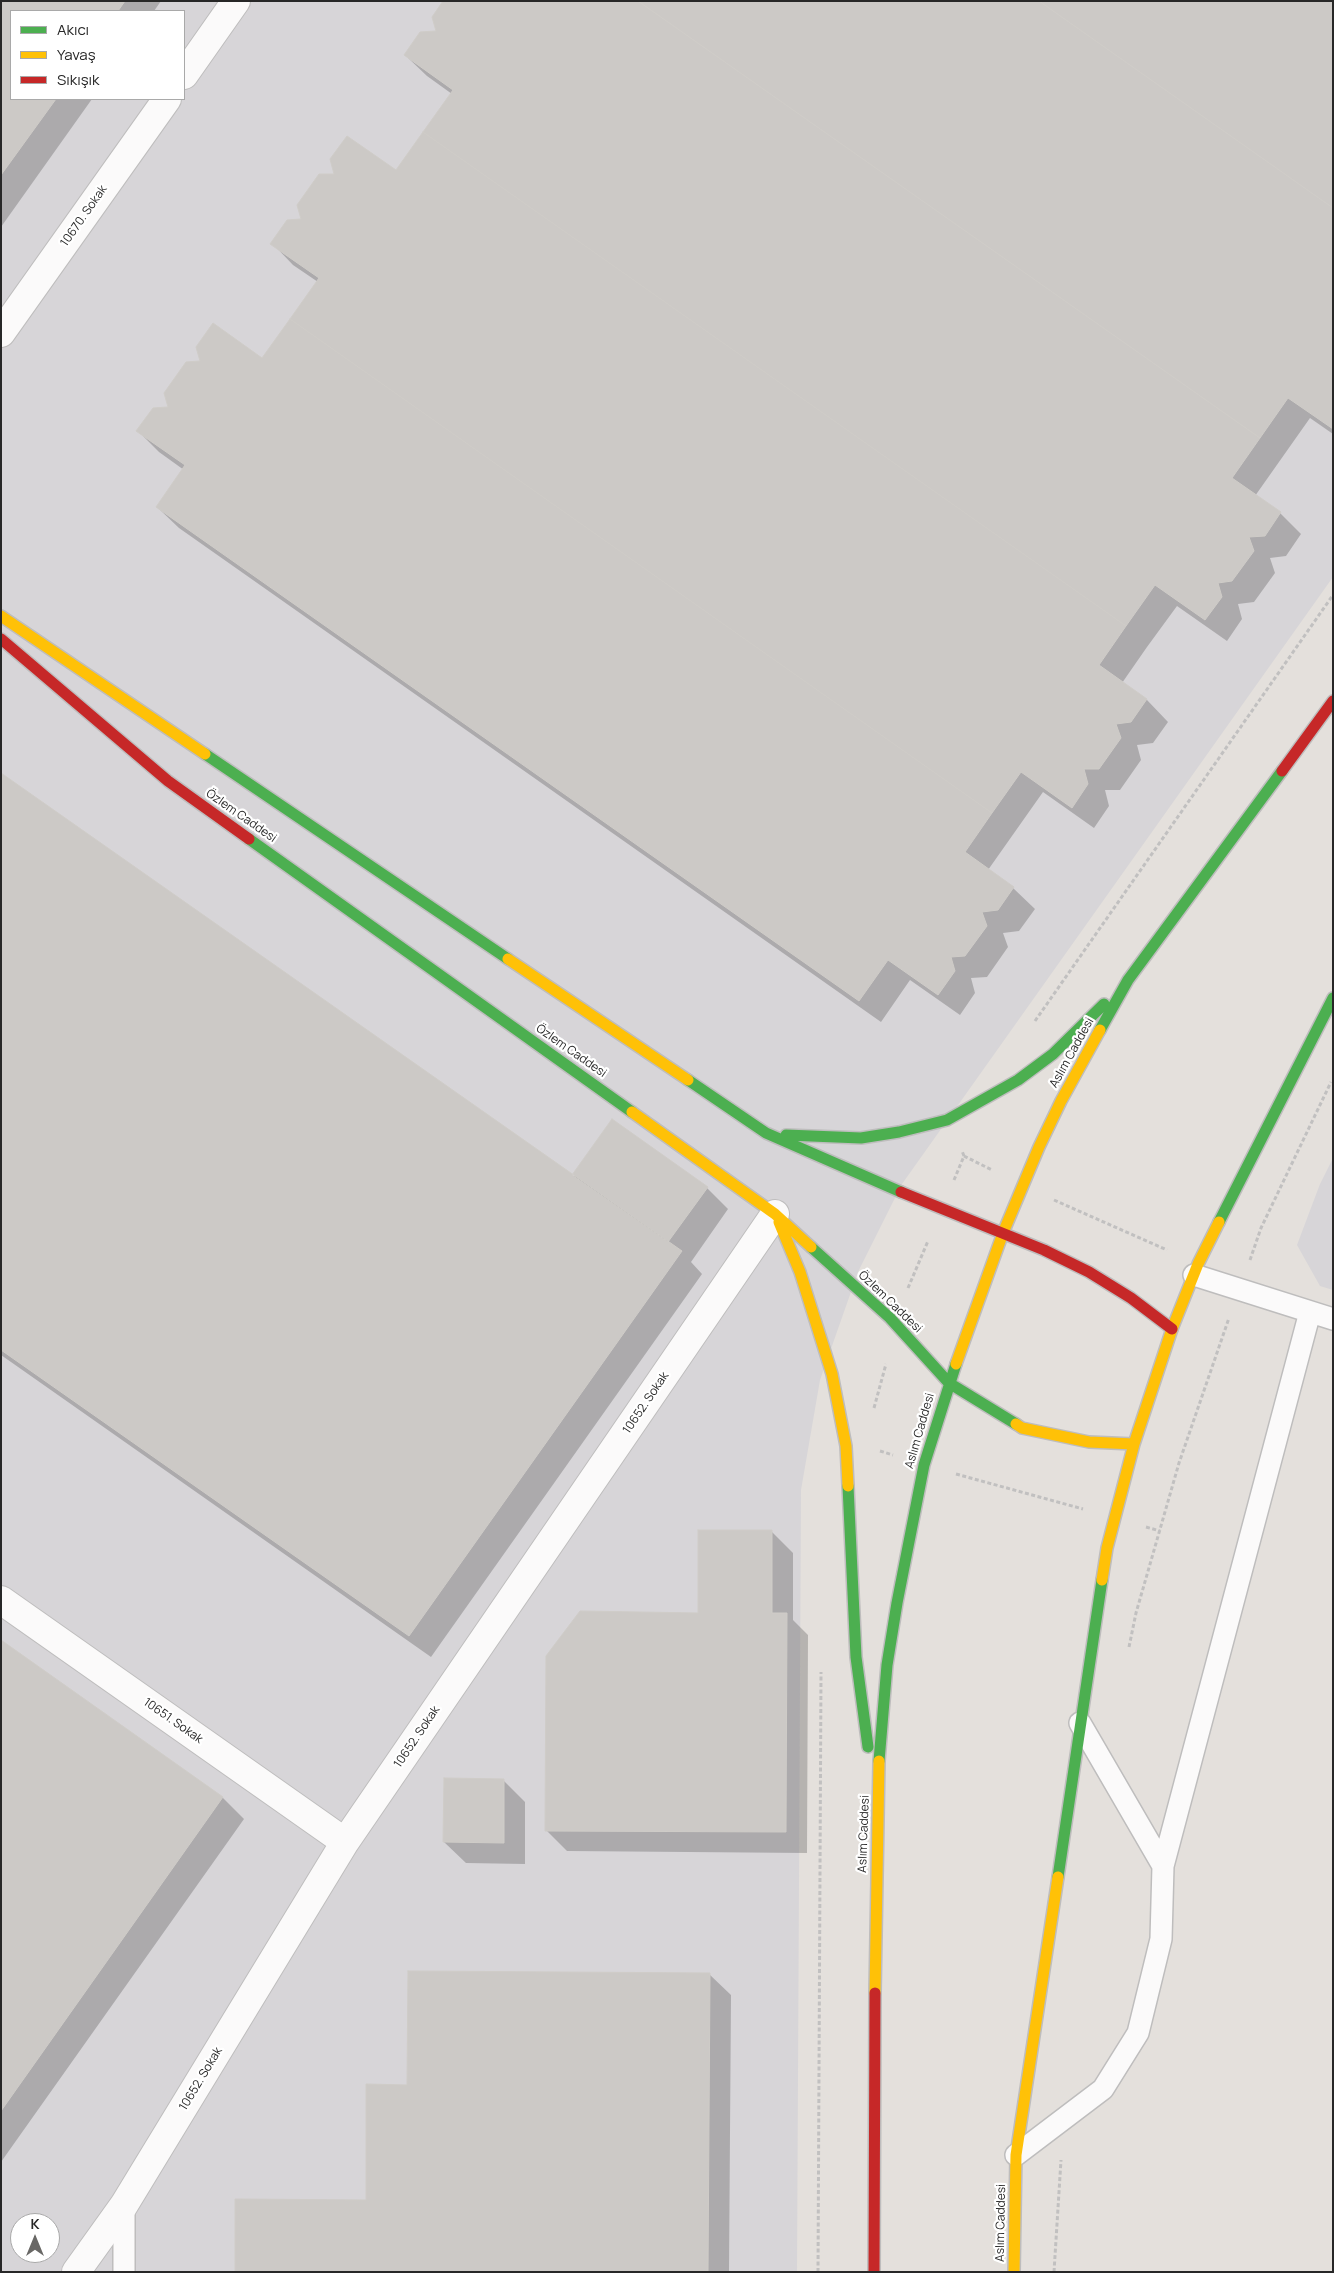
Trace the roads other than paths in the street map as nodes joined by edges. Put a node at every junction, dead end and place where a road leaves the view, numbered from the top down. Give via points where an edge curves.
1 (236, 1) edge
2 (185, 74) edge
3 (166, 100) edge
4 (1, 333) edge
5 (1, 616) edge
6 (1, 639) edge
7 (1333, 702) edge
8 (1128, 980) junction
9 (1333, 998) edge
10 (766, 1133) junction
11 (775, 1214) junction
12 (1003, 1233) junction
13 (1196, 1270) junction
14 (1310, 1312) junction
15 (1333, 1319) edge
16 (1172, 1329) junction
17 (948, 1383) junction
18 (1134, 1444) junction
19 (1, 1600) edge
20 (1080, 1724) junction
21 (878, 1823) junction
22 (345, 1842) junction
23 (1163, 1866) junction
24 (1016, 2155) junction
25 (124, 2205) junction
26 (76, 2272) edge
27 (124, 2272) edge
28 (874, 2272) edge
29 (1014, 2272) edge

1 - 2 street
3 - 4 street, 10670. Sokak
5 - 10 main road
6 - 11 main road, Özlem Caddesi via 168,781
7 - 8 main road, Aslım Caddesi
8 - 10 main road via 1052,1054 1018,1080 946,1120 861,1138
8 - 12 main road, Aslım Caddesi via 1061,1101
9 - 13 main road, Aslım Caddesi
10 - 12 main road via 941,1210
11 - 17 main road, Özlem Caddesi via 890,1318
11 - 21 main road via 800,1272 832,1374 846,1446 856,1657
11 - 22 street, 10652. Sokak
12 - 16 main road via 1089,1272
12 - 17 main road, Aslım Caddesi
13 - 14 lane via 1238,1290
13 - 16 main road, Aslım Caddesi
14 - 15 lane
14 - 23 lane
16 - 18 main road, Aslım Caddesi
17 - 18 main road, Özlem Caddesi via 1022,1428 1089,1442
17 - 21 main road, Aslım Caddesi via 924,1465 910,1530 888,1666 880,1736
18 - 20 main road, Aslım Caddesi via 1107,1548
19 - 22 street, 10651. Sokak
20 - 23 lane
20 - 24 main road, Aslım Caddesi
21 - 28 main road, Aslım Caddesi
22 - 25 street, 10652. Sokak
23 - 24 lane via 1161,1939 1138,2033 1102,2089
24 - 29 main road, Aslım Caddesi
25 - 26 street, 10652. Sokak
25 - 27 lane

